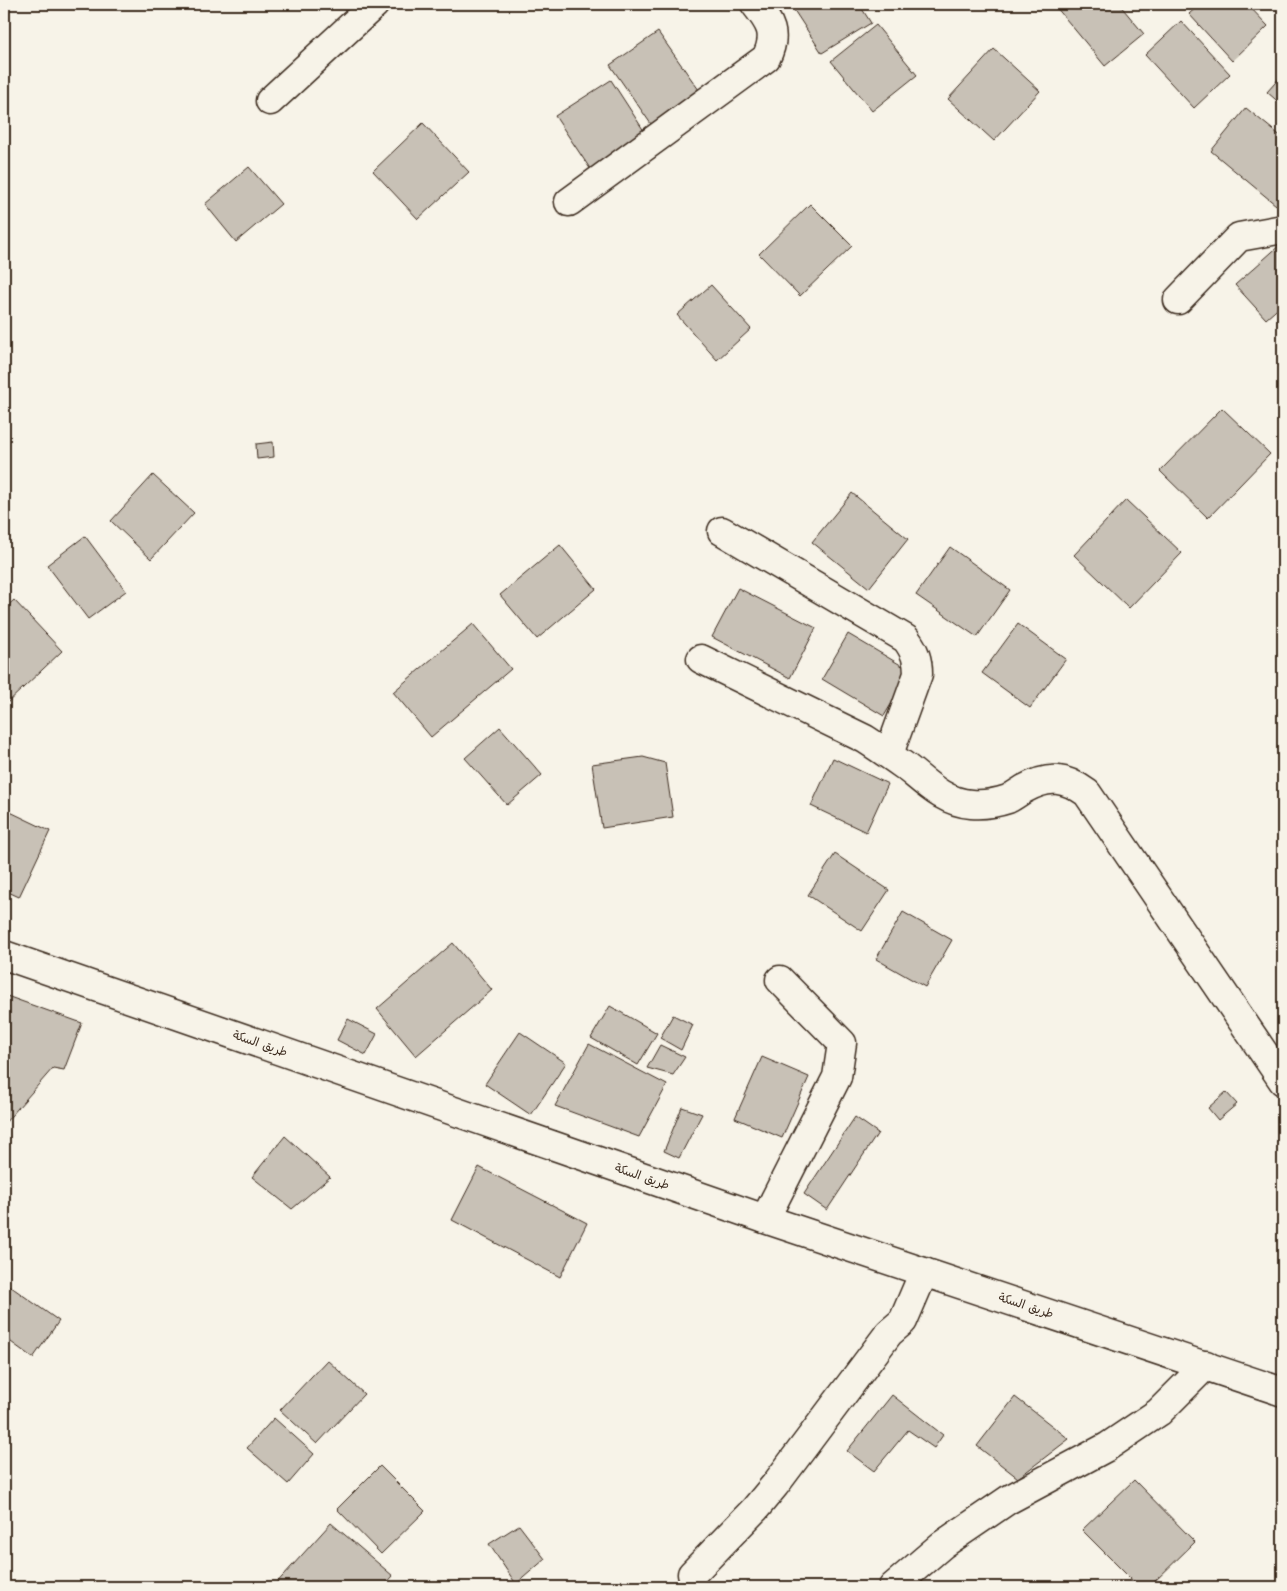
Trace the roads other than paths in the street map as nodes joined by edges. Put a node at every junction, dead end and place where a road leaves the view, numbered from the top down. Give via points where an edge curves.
1 (375, 4) edge
2 (755, 4) edge
3 (270, 101) dead end
4 (569, 202) dead end
5 (1283, 230) edge
6 (1178, 300) dead end
7 (722, 532) dead end
8 (701, 659) dead end
9 (889, 754) junction
10 (4, 955) edge
11 (780, 980) dead end
12 (1283, 1081) edge
13 (765, 1219) junction
14 (924, 1272) junction
15 (1206, 1365) junction
16 (1278, 1385) edge
17 (692, 1574) dead end
18 (893, 1587) edge

1 - 3 street
2 - 4 street via 770,25 771,48 766,58
5 - 6 street via 1239,237
7 - 9 street via 906,639 918,661 918,674
8 - 9 street via 840,726
9 - 12 street via 932,790 950,800 970,804 990,804 1041,781 1058,779 1074,783 1087,793
10 - 13 street, طريق السكة
11 - 13 street via 842,1043 837,1077
13 - 14 street, طريق السكة
14 - 15 street, طريق السكة
14 - 17 street via 903,1322 889,1333 755,1509
15 - 16 street, طريق السكة
15 - 18 street via 1159,1412 1107,1447 1008,1500 942,1545

